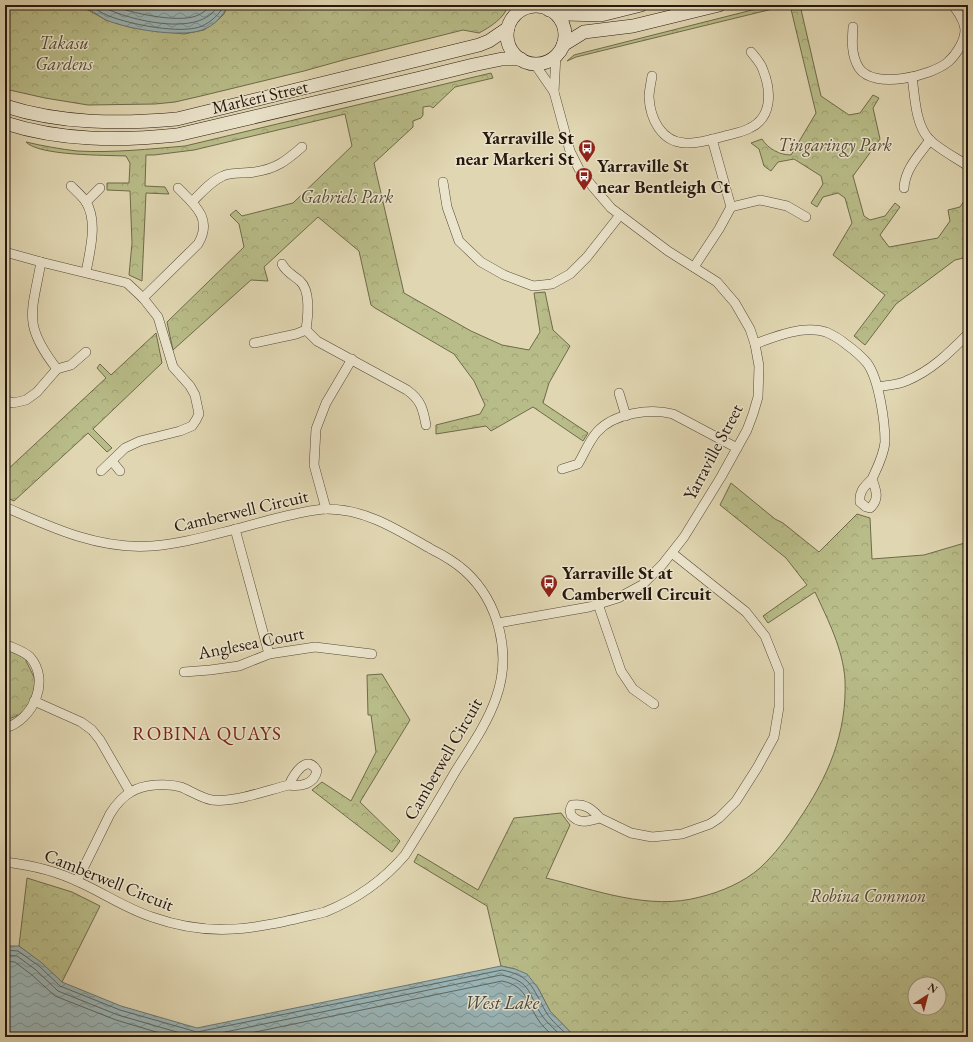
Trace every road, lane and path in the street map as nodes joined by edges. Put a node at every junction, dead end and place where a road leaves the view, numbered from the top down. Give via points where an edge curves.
1 (641, 5) edge
2 (718, 5) edge
3 (953, 5) edge
4 (545, 7) edge
5 (515, 10) edge
6 (853, 26) dead end
7 (508, 28) junction
8 (559, 50) junction
9 (751, 52) dead end
10 (521, 59) junction
11 (534, 63) junction
12 (652, 76) dead end
13 (912, 77) junction
14 (554, 92) junction
15 (8, 107) edge
16 (6, 126) edge
17 (712, 139) junction
18 (930, 140) junction
19 (302, 147) dead end
20 (968, 166) edge
21 (443, 182) dead end
22 (71, 186) dead end
23 (100, 188) dead end
24 (178, 188) dead end
25 (904, 188) dead end
26 (86, 202) junction
27 (192, 202) junction
28 (731, 207) junction
29 (620, 215) junction
30 (806, 217) dead end
31 (5, 252) edge
32 (41, 262) junction
33 (282, 264) dead end
34 (694, 267) junction
35 (86, 272) junction
36 (143, 298) junction
37 (306, 330) junction
38 (968, 334) edge
39 (254, 343) dead end
40 (755, 344) junction
41 (86, 352) dead end
42 (352, 359) junction
43 (57, 369) junction
44 (878, 387) junction
45 (619, 393) dead end
46 (5, 400) edge
47 (626, 416) junction
48 (426, 425) dead end
49 (736, 448) junction
50 (112, 461) junction
51 (562, 469) dead end
52 (101, 471) dead end
53 (120, 471) dead end
54 (872, 479) dead end
55 (5, 507) edge
56 (326, 509) junction
57 (235, 529) junction
58 (672, 553) junction
59 (598, 604) junction
60 (498, 623) junction
61 (5, 644) edge
62 (269, 654) junction
63 (372, 654) dead end
64 (184, 672) dead end
65 (34, 701) junction
66 (654, 704) dead end
67 (5, 728) edge
68 (290, 785) dead end
69 (130, 792) junction
70 (600, 818) dead end
71 (5, 862) edge
72 (77, 881) junction

1 - 4 main road via 601,15 566,14
2 - 8 main road via 633,26 584,32
3 - 13 street via 962,19 965,30 963,41 949,61
4 - 5 main road
4 - 8 main road via 556,15 564,29
5 - 7 main road
6 - 13 street via 852,45 860,70 877,79
7 - 10 main road via 509,46
7 - 15 main road, Markeri Street via 479,45 177,118 105,122 41,115
8 - 11 main road via 546,61
8 - 14 street, Yarraville Street
9 - 17 street via 763,68 770,100 766,112 750,128
10 - 11 main road
10 - 16 main road, Markeri Street via 502,59 473,65 177,135 85,138
11 - 14 street
12 - 17 street via 649,97 653,118 658,128 673,140 682,143
13 - 18 street via 918,116
14 - 29 street, Yarraville Street via 570,151 579,170
15 - 16 street
17 - 28 street
18 - 20 street
18 - 25 street via 906,173
19 - 27 street via 286,161 272,168 223,176 215,180
21 - 29 street via 459,241 481,262 504,275 533,286 552,284 570,274
22 - 26 street
23 - 26 street
24 - 27 street
26 - 35 street via 92,216 91,246
27 - 36 street via 203,221 202,237
28 - 30 street via 760,200 786,206
28 - 34 street
29 - 34 street, Yarraville Street
31 - 32 street
32 - 35 street
32 - 43 street via 31,313 33,329 39,343
33 - 37 street via 285,271 304,286 309,314
34 - 40 street, Yarraville Street via 717,282 735,303 750,329
35 - 36 street via 127,283
36 - 50 street via 158,317 173,367 195,395 199,414 192,426 140,441 125,448
37 - 39 street
37 - 42 street via 317,340
38 - 44 street via 930,369 904,382
40 - 44 street via 778,335 804,330 826,332 850,347 868,364
40 - 49 street, Yarraville Street via 759,366 758,397 753,414
41 - 43 street via 70,365
42 - 48 street via 415,395 420,402
42 - 56 street via 326,403 316,429 314,465
43 - 46 street via 37,392 26,400 13,403
44 - 54 street via 885,443
45 - 47 street
47 - 49 street via 651,411 673,414
47 - 51 street via 602,427 578,464
49 - 58 street, Yarraville Street via 721,477
50 - 52 street
50 - 53 street
55 - 57 street, Camberwell Circuit via 68,534 117,546 170,544
56 - 57 street, Camberwell Circuit
56 - 60 street, Camberwell Circuit via 369,516 450,559 475,582
57 - 62 street
58 - 59 street, Yarraville Street via 642,585 618,598
58 - 70 street via 746,612 765,636 778,671 779,707 774,736 736,801 710,824 682,834 652,837 631,833
59 - 60 street, Yarraville Street
59 - 66 street via 621,671 633,688
60 - 72 street, Camberwell Circuit via 503,658 502,676 488,716 405,855 387,875 361,895 325,912 242,929 209,930 190,928 151,917
61 - 65 street via 24,652 36,667 40,682
62 - 63 street, Anglesea Court via 315,647
62 - 64 street, Anglesea Court via 239,666
65 - 67 street via 22,720
65 - 69 street via 81,722 92,730
68 - 69 street via 226,800 211,800 167,784 140,787
69 - 72 street via 110,814
71 - 72 street, Camberwell Circuit via 46,869

